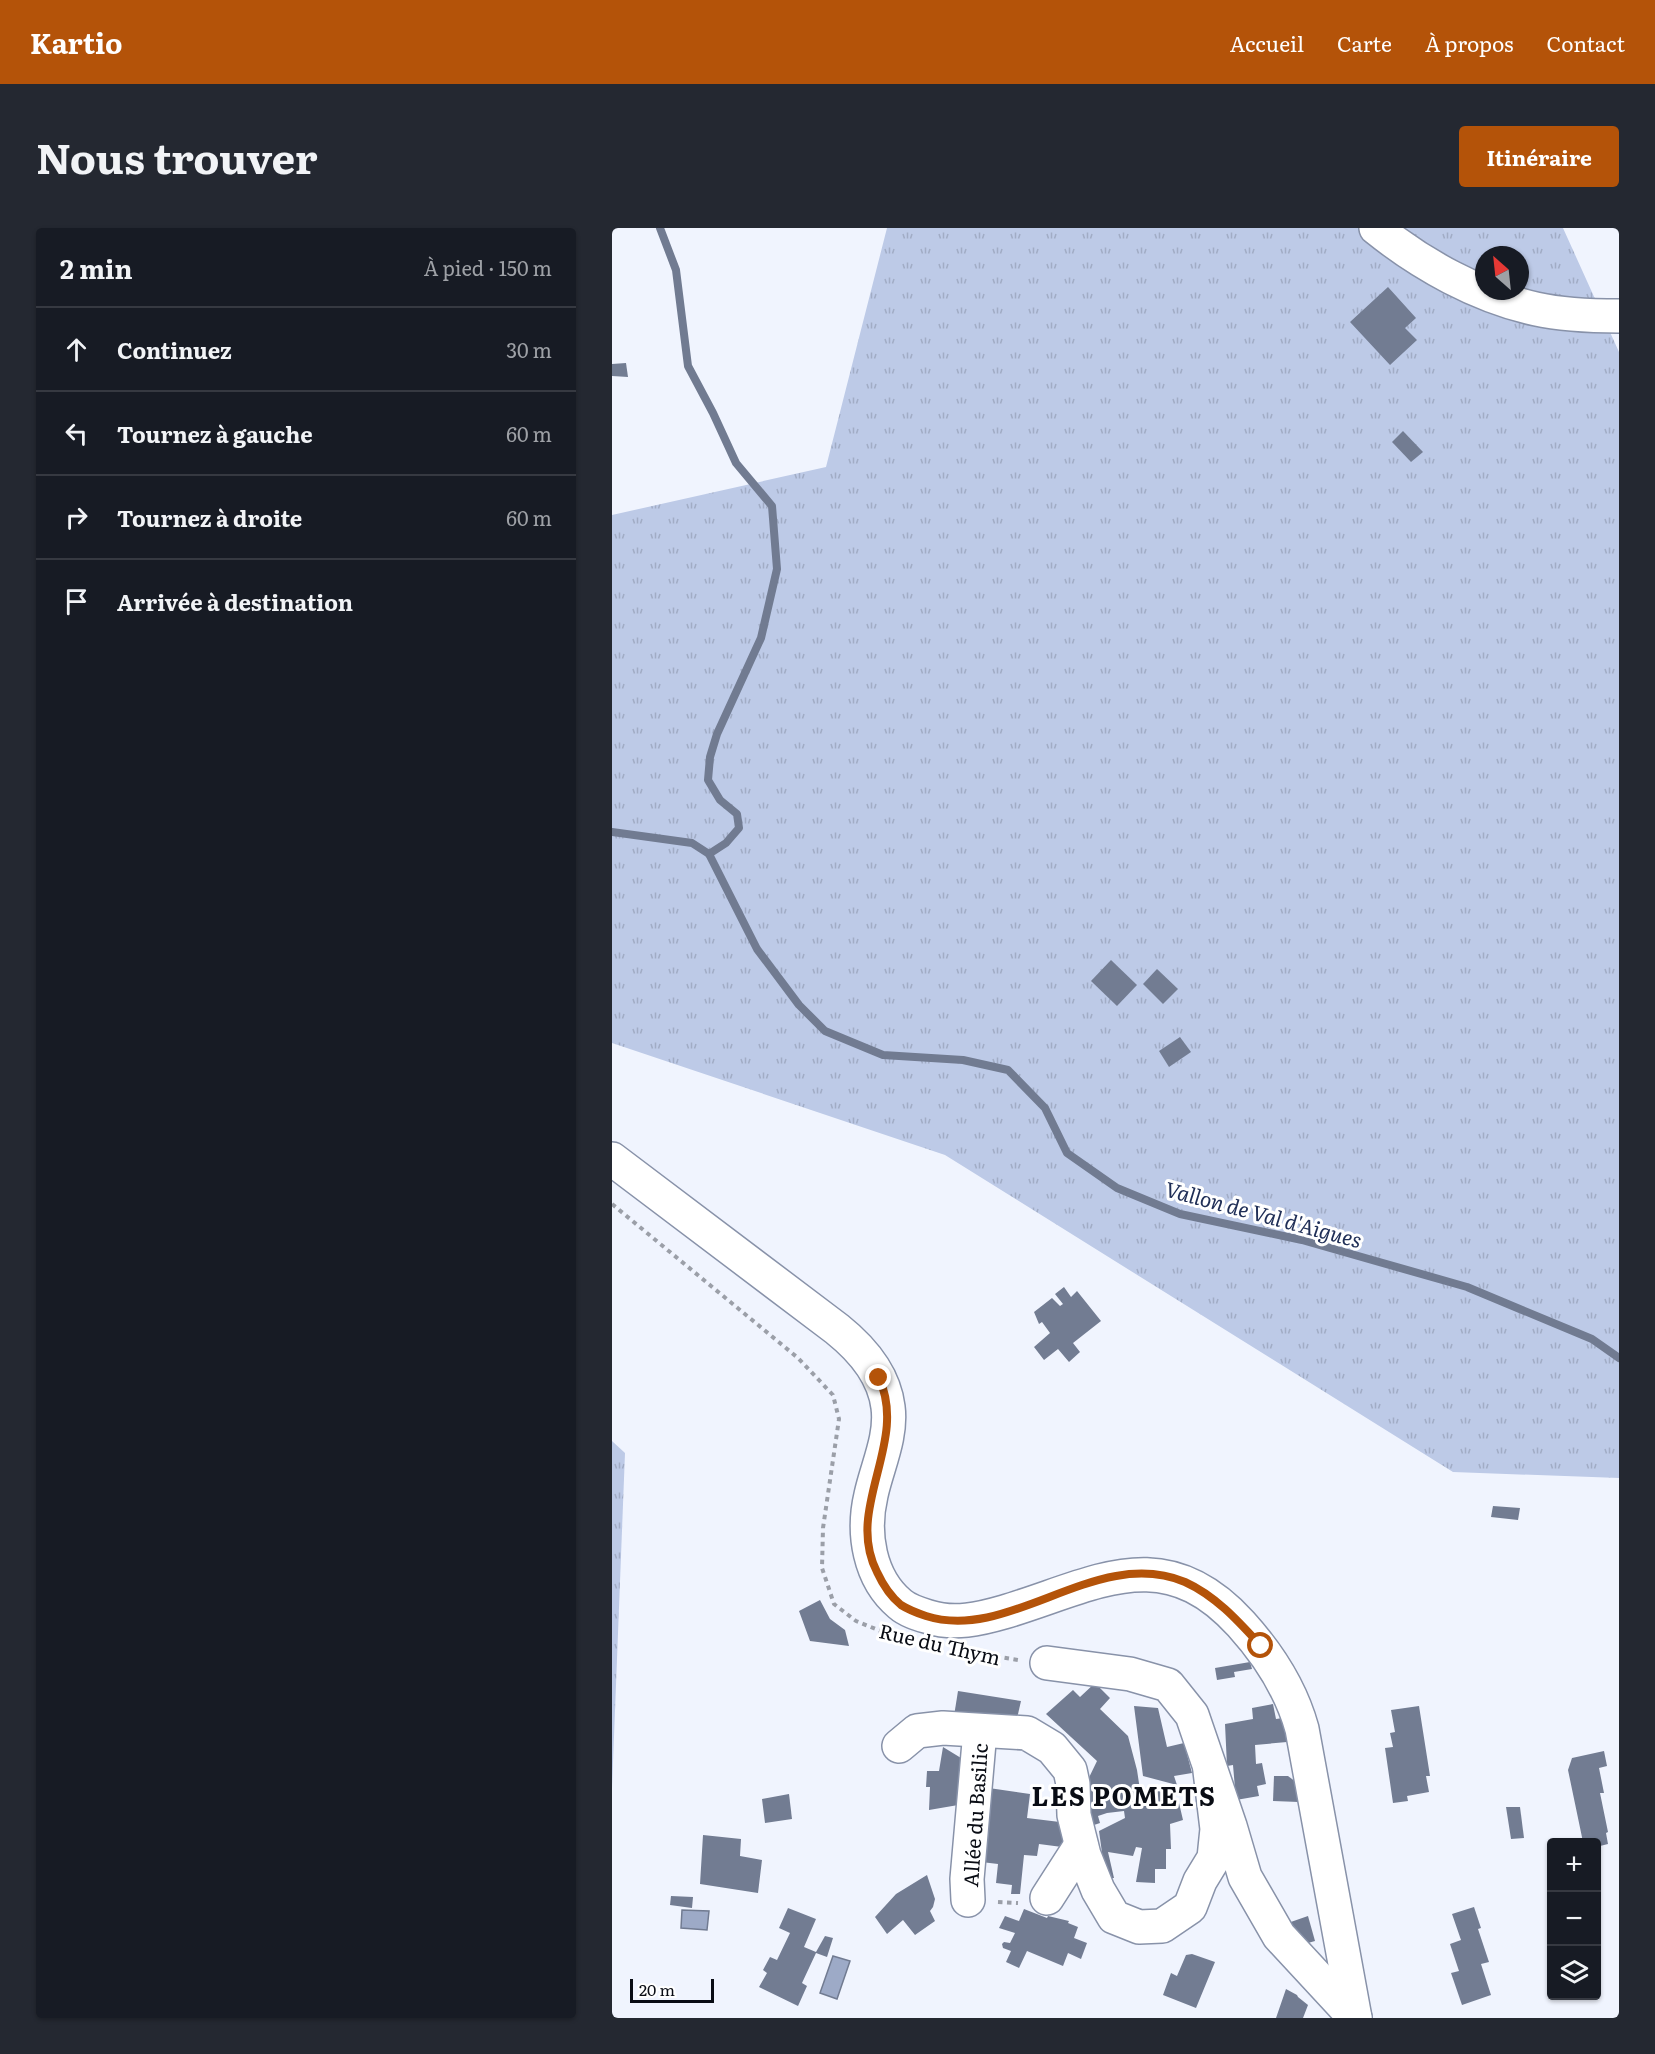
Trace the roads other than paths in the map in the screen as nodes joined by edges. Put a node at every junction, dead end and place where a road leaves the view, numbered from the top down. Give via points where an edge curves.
1 (1376, 228) edge
2 (1619, 316) edge
3 (612, 1159) edge
4 (1047, 1664) road end
5 (980, 1731) junction
6 (899, 1746) dead end
7 (1210, 1771) junction
8 (1082, 1845) junction
9 (1047, 1898) road end
10 (968, 1900) road end
11 (1355, 2018) edge

1 - 2 street via 1453,278 1511,302 1539,309
3 - 11 street via 837,1329 866,1356 888,1407 867,1517 868,1541 880,1579 900,1604 934,1618 967,1620 1109,1578 1158,1575 1186,1583 1211,1598 1261,1646 1290,1694 1302,1729
4 - 7 street via 1130,1674 1168,1685 1192,1715
5 - 6 street via 917,1731
5 - 8 street via 1028,1733 1052,1748 1070,1770 1074,1815
5 - 10 street, Allée du Basilic
7 - 8 street via 1217,1829 1214,1858 1190,1907 1162,1926 1139,1927 1114,1917 1098,1890
7 - 11 street via 1245,1876 1273,1926
8 - 9 street

